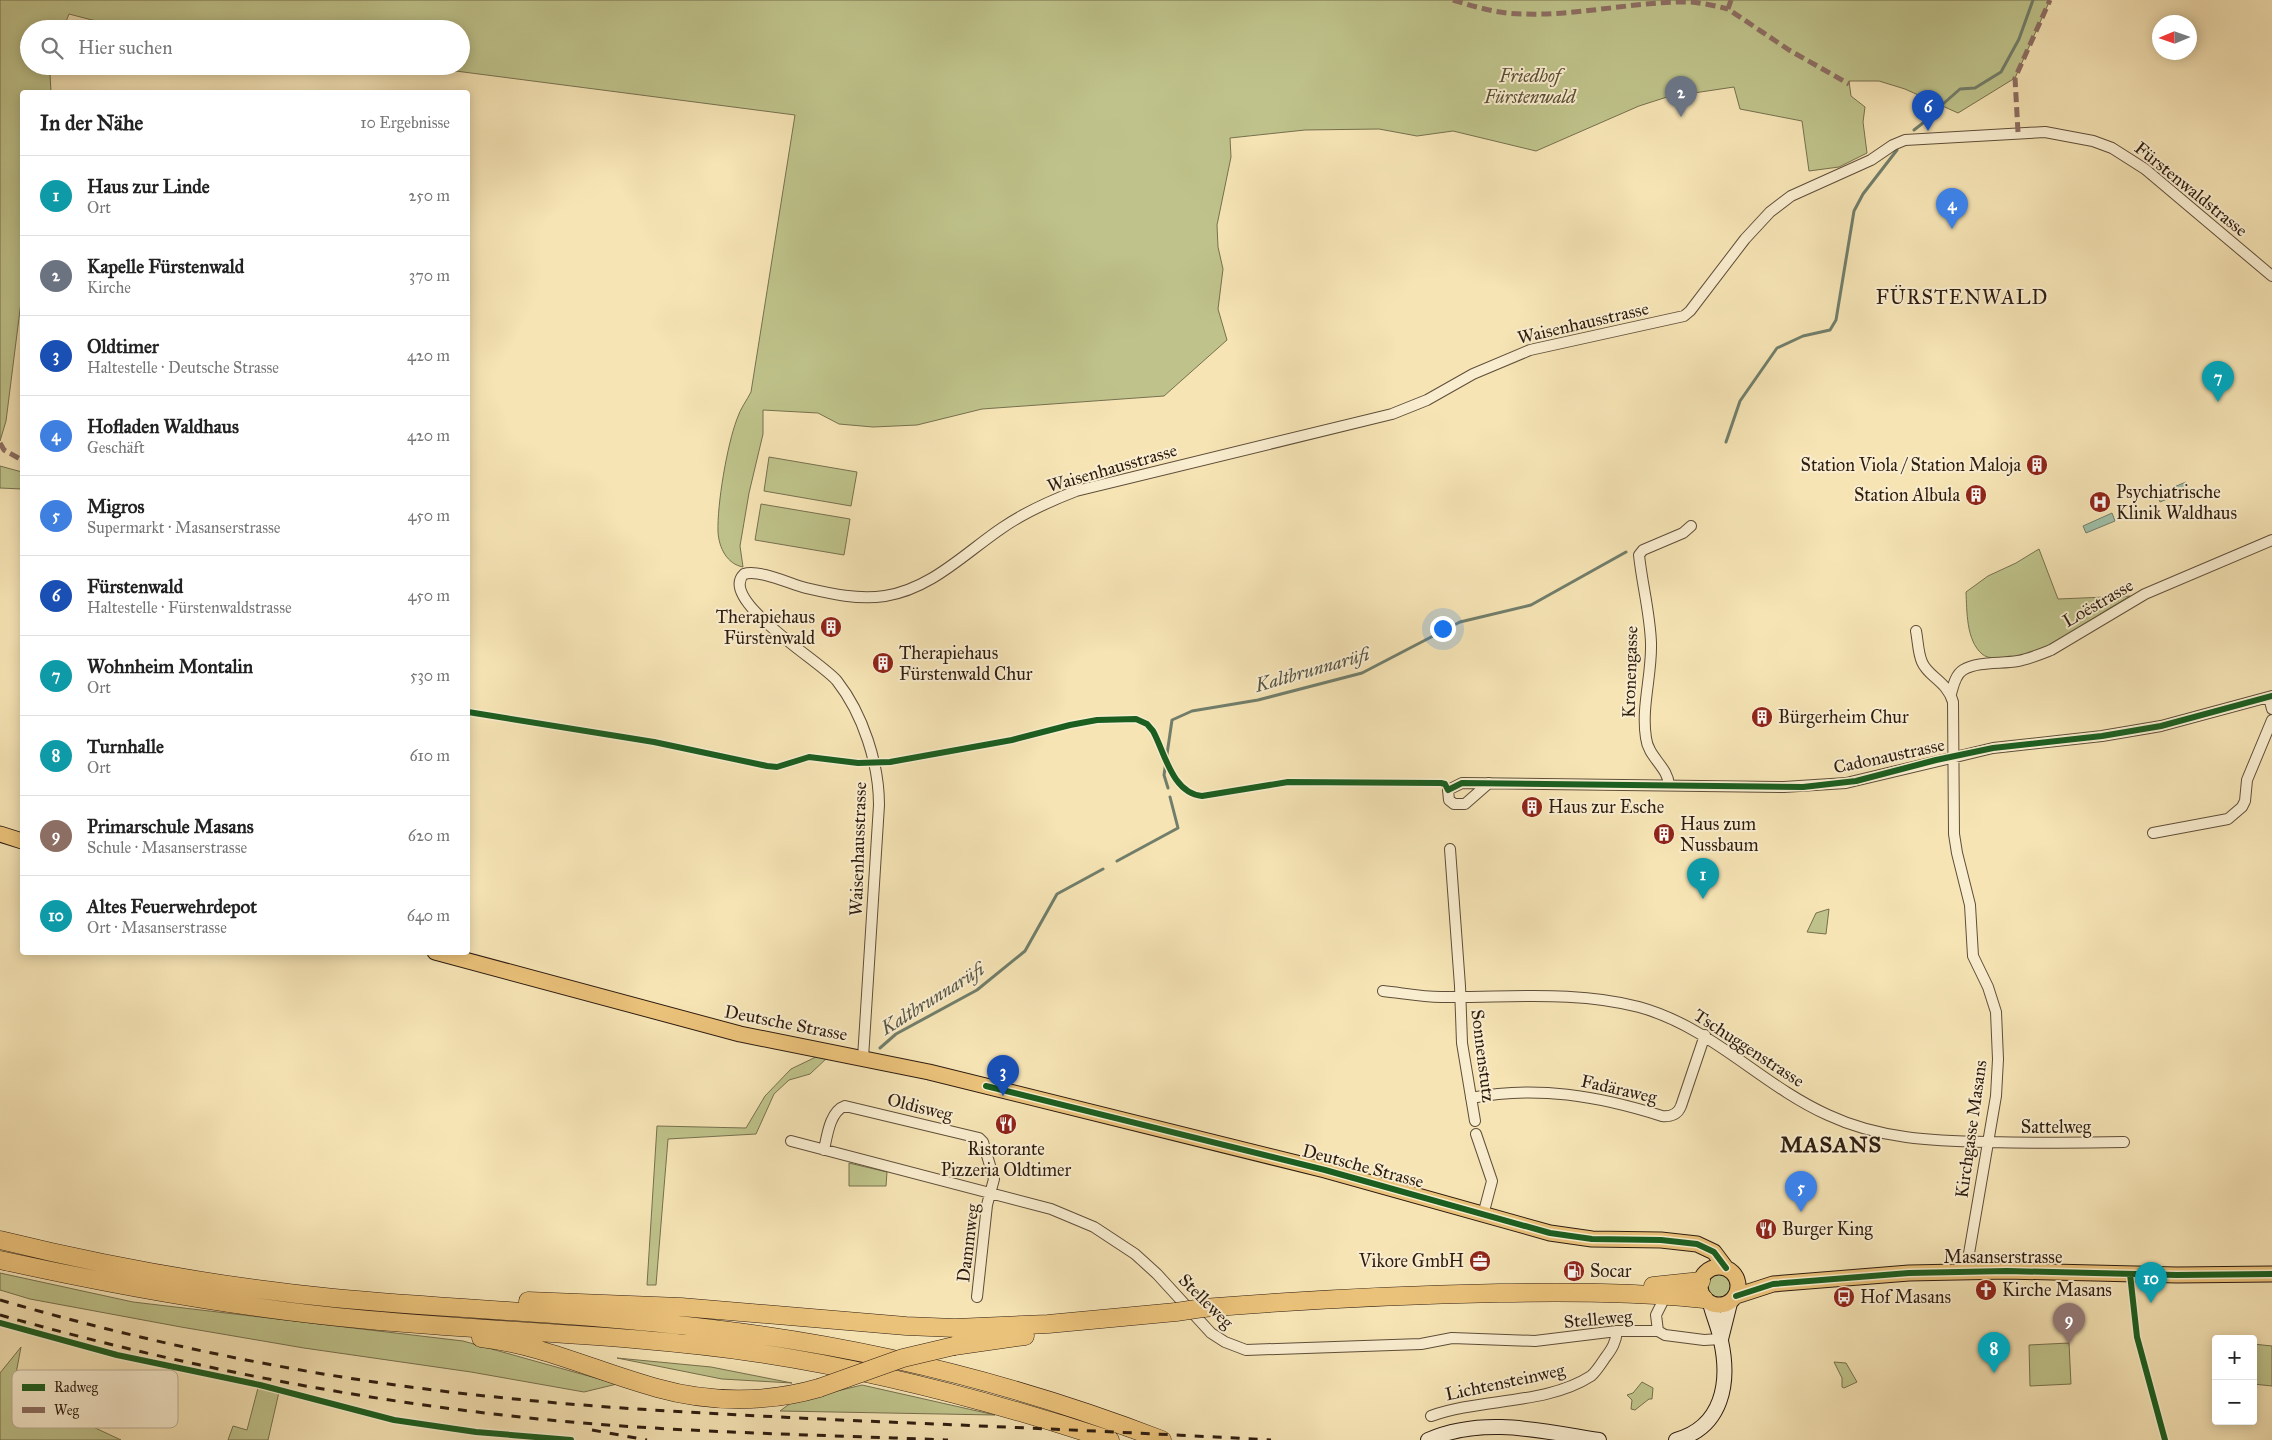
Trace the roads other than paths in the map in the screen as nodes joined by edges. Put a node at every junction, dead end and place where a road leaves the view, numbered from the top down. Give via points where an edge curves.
1 (1905, 140) joint
2 (2272, 276) edge
3 (1691, 526) dead end
4 (2272, 540) edge
5 (1916, 631) dead end
6 (1951, 694) junction
7 (2270, 696) edge
8 (2272, 709) edge
9 (2272, 720) edge
10 (1954, 757) junction
11 (1489, 783) dead end
12 (1669, 785) junction
13 (2153, 833) dead end
14 (0, 834) edge
15 (20, 839) edge
16 (1450, 849) dead end
17 (446, 955) edge
18 (1383, 991) dead end
19 (1460, 996) junction
20 (1705, 1035) junction
21 (863, 1058) junction
22 (1471, 1098) junction
23 (1475, 1121) dead end
24 (1476, 1134) dead end
25 (791, 1141) dead end
26 (1988, 1142) junction
27 (2124, 1142) dead end
28 (824, 1150) junction
29 (991, 1193) junction
30 (1483, 1215) junction
31 (0, 1240) edge
32 (1686, 1243) junction
33 (0, 1260) edge
34 (1966, 1271) junction
35 (1731, 1272) junction
36 (2272, 1274) edge
37 (1703, 1276) junction
38 (1773, 1284) junction
39 (1608, 1292) junction
40 (1665, 1296) junction
41 (978, 1297) dead end
42 (337, 1298) junction
43 (1733, 1299) junction
44 (1707, 1301) junction
45 (1138, 1316) junction
46 (367, 1320) junction
47 (1617, 1330) junction
48 (1658, 1332) junction
49 (1721, 1339) junction
50 (1431, 1416) dead end
51 (1110, 1440) edge
52 (1162, 1440) edge
53 (1428, 1440) edge
54 (1600, 1440) edge
55 (1676, 1440) edge

1 - 2 street, Fürstenwaldstrasse via 2045,132 2112,148 2145,169
1 - 21 street, Waisenhausstrasse via 1871,160 1780,203 1740,245 1690,311 1676,319 1530,350 1392,414 1076,491 1037,506 1002,527 928,581 900,593 873,598 852,597 804,588 758,574 744,574 739,580 739,588 750,606 838,682 856,714 874,764 879,805
3 - 12 street, Kronengasse via 1639,555 1651,641 1644,723 1646,739 1655,760 1666,772
4 - 6 street, Loëstrasse via 2145,594 2038,656 1961,671
5 - 6 street via 1922,664
6 - 10 street, Kirchgasse Masans
7 - 8 street, Cadonaustrasse
7 - 10 street, Cadonaustrasse via 2161,726 1993,748
9 - 13 street via 2247,780 2245,801 2236,814 2228,819
10 - 12 street, Cadonaustrasse via 1846,783 1784,787
10 - 26 street, Kirchgasse Masans via 1954,834 1970,905 1973,956 1989,990 1998,1025 1998,1076
11 - 12 street, Cadonaustrasse
14 - 15 main road
16 - 19 street
17 - 21 main road, Deutsche Strasse via 740,1034
18 - 19 street, Tschuggenstrasse
19 - 20 street, Tschuggenstrasse via 1604,999 1647,1010
19 - 22 street, Sonnenstutz via 1462,1043
20 - 22 street, Fadäraweg via 1682,1106 1671,1116 1606,1100 1546,1092 1510,1092
20 - 26 street, Tschuggenstrasse via 1796,1098 1861,1128 1926,1141
21 - 30 main road, Deutsche Strasse via 948,1076 1325,1170
22 - 23 street, Sonnenstutz
24 - 30 street via 1492,1181
25 - 28 street, Stelleweg
26 - 27 street, Sattelweg
26 - 34 street, Kirchgasse Masans
28 - 29 street, Stelleweg
28 - 29 street, Oldisweg via 834,1115 845,1106 979,1138 986,1147 994,1179
29 - 41 street, Dammweg
29 - 47 street, Stelleweg via 1051,1209 1103,1232 1157,1274 1212,1333 1246,1350 1421,1344 1452,1338 1535,1341
30 - 32 main road, Deutsche Strasse via 1566,1236
31 - 42 highway via 185,1278
32 - 35 main road, Deutsche Strasse via 1710,1249
32 - 37 main road via 1704,1258 1707,1264
33 - 46 highway via 106,1284 188,1298
34 - 36 main road, Masanserstrasse
34 - 38 main road, Masanserstrasse
35 - 37 main road via 1716,1267
35 - 38 main road, Masanserstrasse
35 - 43 main road via 1739,1286
37 - 39 highway
37 - 44 main road via 1700,1287
38 - 43 main road, Masanserstrasse
39 - 40 highway
39 - 45 highway, bridge via 1310,1299
40 - 44 highway
40 - 48 street via 1656,1315
42 - 45 highway via 420,1296 671,1306 955,1328
42 - 52 highway via 617,1319 795,1340 880,1356 1020,1391
43 - 44 main road via 1720,1306
43 - 49 street
44 - 49 street
45 - 46 highway, bridge via 1073,1330 954,1346 903,1358 799,1394 759,1399 700,1397 658,1388 536,1349 495,1340 426,1333
46 - 51 highway via 620,1338 788,1358 938,1389
47 - 48 street, Stelleweg
47 - 50 street, Lichtensteinweg via 1614,1346 1592,1375 1578,1382 1554,1391
48 - 49 street, Stelleweg via 1697,1340
49 - 55 street via 1725,1376 1722,1396 1707,1421 1691,1434
53 - 54 street via 1446,1432 1487,1426 1524,1428

